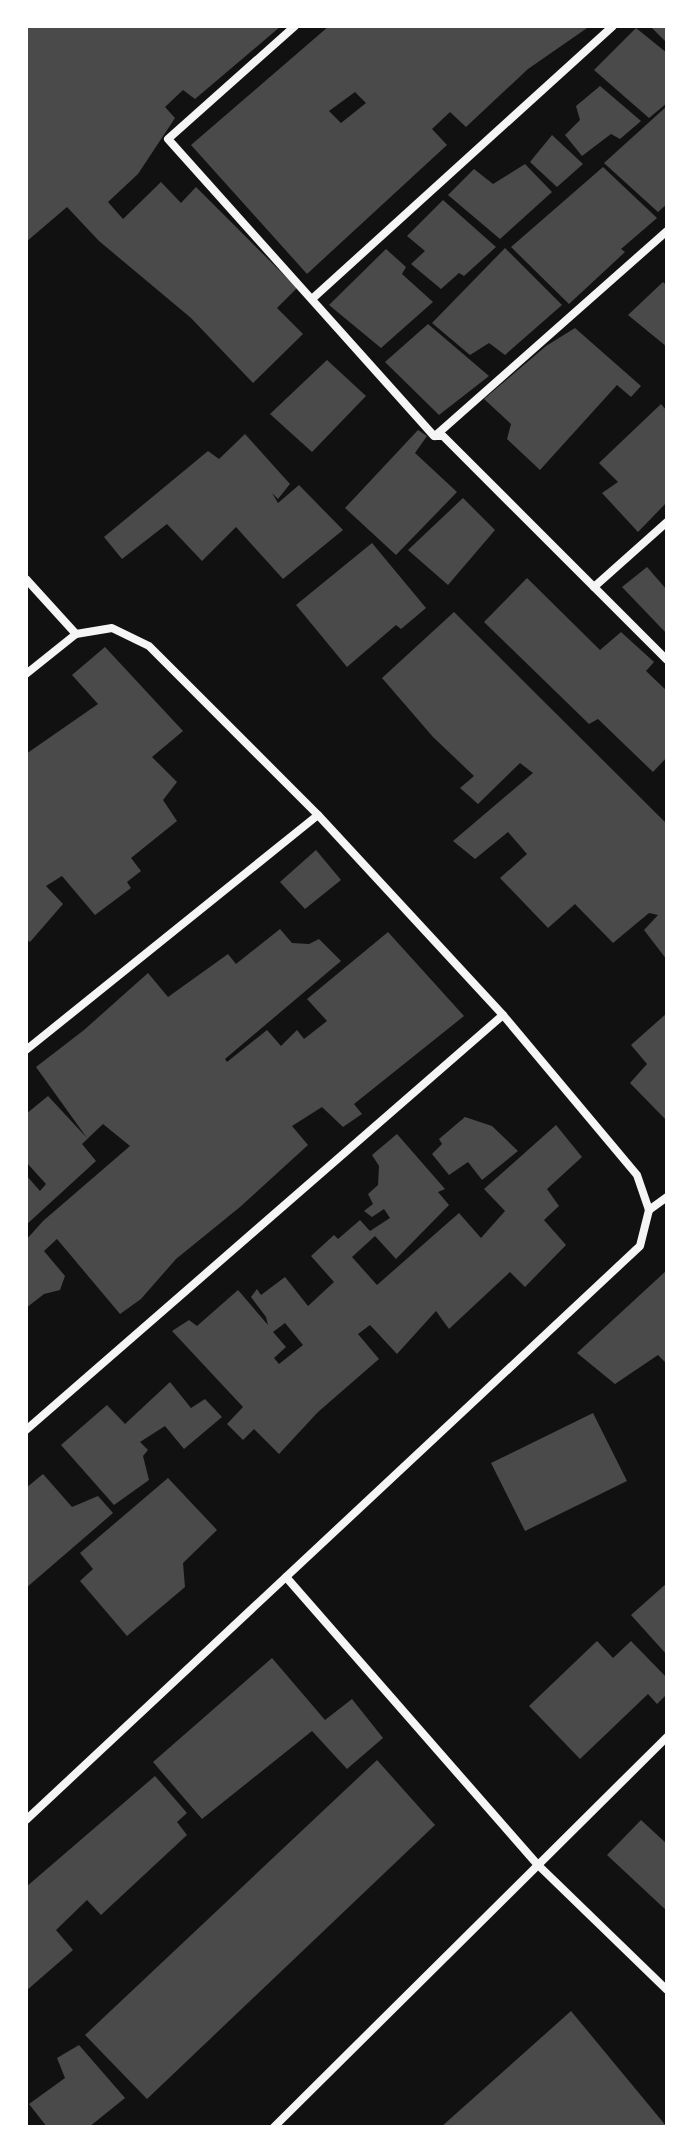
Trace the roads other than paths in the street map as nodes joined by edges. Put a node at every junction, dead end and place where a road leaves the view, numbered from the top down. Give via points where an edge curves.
1 (295, 26) edge
2 (613, 26) edge
3 (667, 231) edge
4 (312, 299) junction
5 (434, 436) junction
6 (667, 522) edge
7 (26, 579) edge
8 (594, 587) junction
9 (76, 634) junction
10 (667, 660) edge
11 (26, 674) edge
12 (318, 815) junction
13 (503, 1015) junction
14 (26, 1050) edge
15 (667, 1197) edge
16 (649, 1210) junction
17 (26, 1430) edge
18 (286, 1577) junction
19 (667, 1737) edge
20 (26, 1820) edge
21 (537, 1864) junction
22 (667, 1990) edge
23 (274, 2127) edge

1 - 4 street via 168,139
2 - 4 street
3 - 5 street
4 - 5 street
5 - 8 street via 443,436
6 - 8 street
7 - 9 street
8 - 10 street
9 - 11 street
9 - 12 street via 112,628 149,646
12 - 13 street
12 - 14 street
13 - 16 street via 637,1175
13 - 17 street
15 - 16 street
16 - 18 street via 640,1246
18 - 20 street
18 - 21 street
19 - 21 street
21 - 22 street
21 - 23 street

